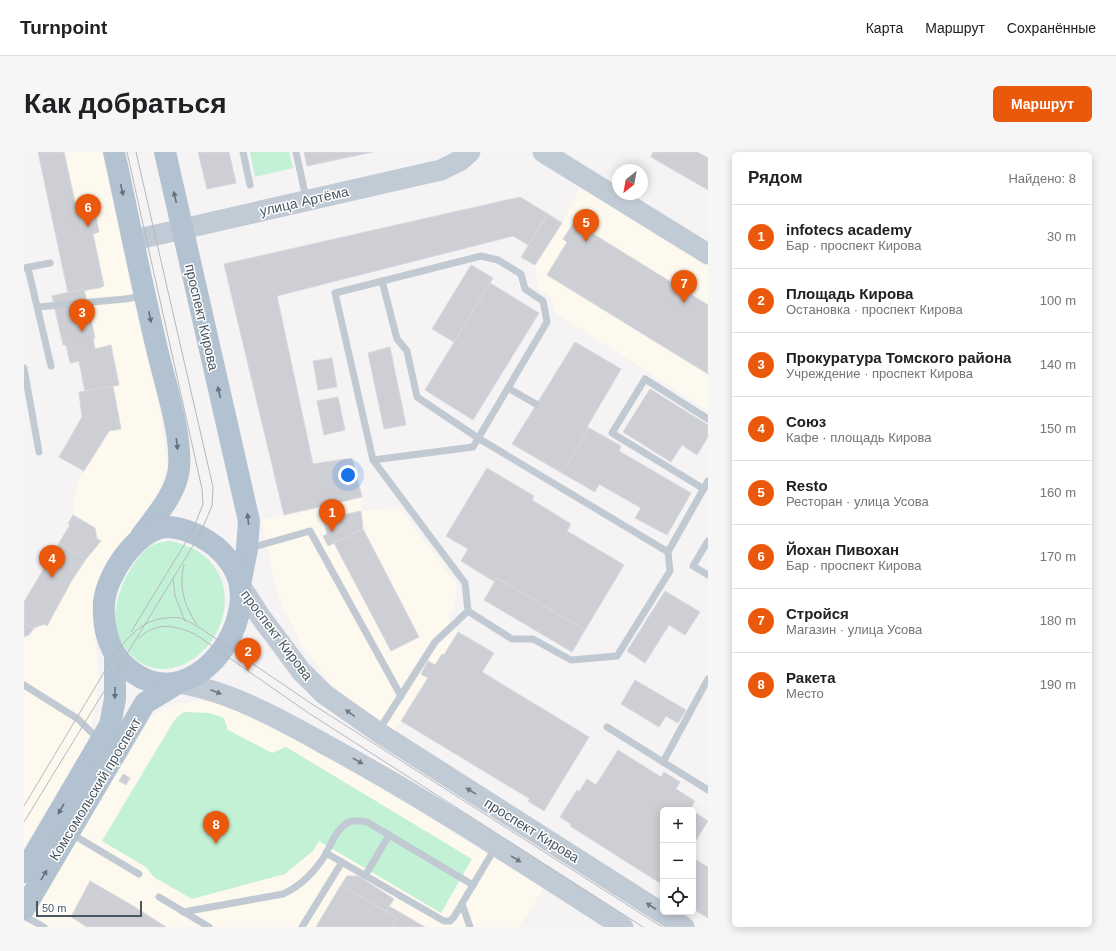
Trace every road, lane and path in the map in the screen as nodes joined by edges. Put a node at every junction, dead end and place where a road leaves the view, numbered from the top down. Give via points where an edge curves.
1 (114, 152) edge
2 (165, 152) edge
3 (242, 152) edge
4 (296, 152) edge
5 (470, 152) edge
6 (543, 152) edge
7 (250, 186) dead end
8 (307, 200) junction
9 (182, 229) junction
10 (134, 240) junction
11 (708, 254) edge
12 (50, 263) dead end
13 (26, 268) edge
14 (382, 281) junction
15 (145, 295) junction
16 (38, 307) junction
17 (51, 366) dead end
18 (24, 368) edge
19 (508, 388) junction
20 (536, 404) dead end
21 (708, 419) edge
22 (478, 438) junction
23 (39, 452) dead end
24 (373, 460) junction
25 (708, 481) edge
26 (704, 489) junction
27 (142, 536) junction
28 (708, 540) edge
29 (247, 549) junction
30 (668, 552) junction
31 (708, 575) edge
32 (240, 585) junction
33 (468, 610) junction
34 (118, 659) junction
35 (708, 679) edge
36 (178, 683) junction
37 (24, 685) edge
38 (401, 696) junction
39 (607, 727) dead end
40 (378, 732) junction
41 (102, 738) junction
42 (663, 762) junction
43 (708, 790) edge
44 (69, 832) junction
45 (389, 835) junction
46 (496, 846) junction
47 (326, 853) junction
48 (342, 862) junction
49 (24, 872) edge
50 (139, 874) dead end
51 (365, 876) junction
52 (473, 885) junction
53 (158, 897) dead end
54 (462, 904) junction
55 (24, 909) edge
56 (182, 912) junction
57 (24, 916) edge
58 (44, 927) edge
59 (209, 927) edge
60 (302, 927) edge
61 (470, 927) edge
62 (623, 927) edge
63 (684, 927) edge

1 -> 10 main road
9 -> 2 main road, проспект Кирова
3 - 7 lane
4 - 8 lane
5 - 8 main road, улица Артёма via 461,160 441,170
6 - 11 main road
8 - 9 main road, улица Артёма
9 - 10 main road, улица Артёма
29 -> 9 main road, проспект Кирова via 249,521
10 - 15 main road
12 - 13 lane
13 - 16 lane
14 - 19 lane via 481,256 498,260 521,274 525,289 543,301 547,322
14 - 22 lane via 397,340 407,351 417,397
14 - 24 lane via 335,293
15 - 16 lane
15 -> 27 main road via 173,417 179,467 177,479 168,497
16 - 17 lane
18 - 23 lane
19 - 20 lane
19 - 22 lane
21 - 26 lane via 645,379 612,433
22 - 24 lane via 473,447
22 - 30 lane
24 - 33 lane via 464,583
25 - 26 lane
26 - 30 lane
27 - 32 main road via 165,527 192,532 208,541 225,556
27 - 34 main road via 120,564 106,595 105,626 111,647
28 - 31 lane via 693,566
29 - 32 main road, проспект Кирова
29 - 38 lane via 310,531
30 - 33 lane via 670,571 617,656 571,660 533,640 512,639
32 - 36 main road, Комсомольский проспект via 238,614 221,651 198,673
40 -> 32 main road, проспект Кирова via 324,694 301,670
33 - 38 lane via 435,642
34 - 36 main road via 145,679
34 -> 41 main road, Комсомольский проспект via 110,725
35 - 42 lane
36 - 44 main road, Комсомольский проспект via 145,704
36 -> 46 main road via 208,689 301,730 373,770
37 - 41 lane via 78,718 91,732
38 - 40 lane
39 - 42 lane
63 -> 40 main road, проспект Кирова
41 -> 49 main road, Комсомольский проспект
42 - 43 lane
44 - 50 lane
55 -> 44 main road, Комсомольский проспект
45 - 47 lane via 367,822 348,822
45 - 51 lane
45 - 52 lane
46 - 52 lane
46 -> 62 main road
47 - 48 lane
47 - 56 lane via 311,874 297,887 283,894
48 - 51 lane
48 - 60 lane
51 - 54 lane via 444,921 450,921
52 - 54 lane
53 - 56 lane
54 - 61 lane
56 - 59 lane
57 - 58 lane

